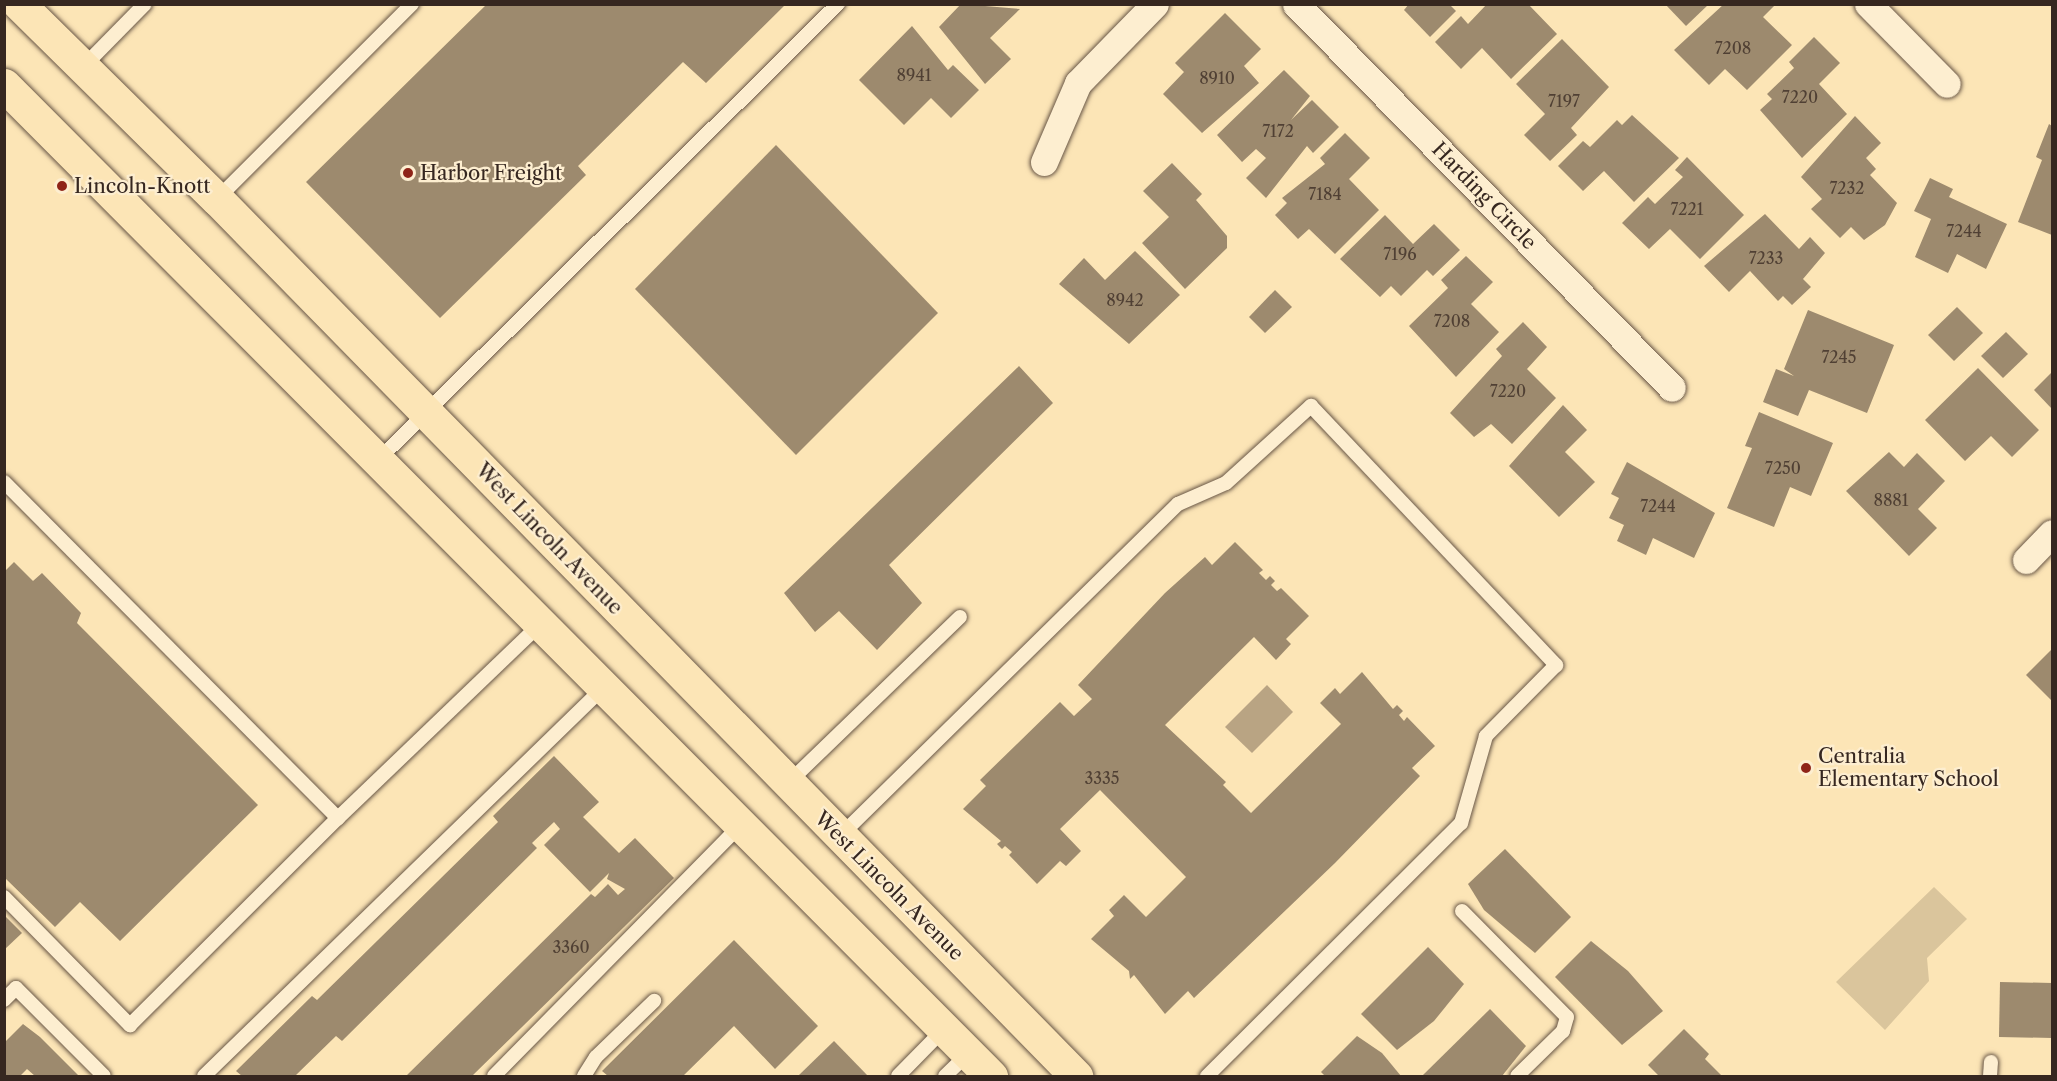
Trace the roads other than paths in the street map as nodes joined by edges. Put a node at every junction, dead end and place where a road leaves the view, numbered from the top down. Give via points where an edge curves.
1 (19, 4) edge
2 (145, 4) edge
3 (412, 4) edge
4 (838, 4) edge
5 (1155, 4) edge
6 (1296, 4) edge
7 (1869, 4) edge
8 (82, 67) junction
9 (1947, 84) dead end
10 (5, 86) edge
11 (1044, 162) dead end
12 (218, 199) junction
13 (1672, 388) dead end
14 (428, 415) junction
15 (378, 460) junction
16 (4, 482) edge
17 (2052, 533) edge
18 (2026, 560) dead end
19 (960, 617) dead end
20 (540, 623) junction
21 (603, 687) junction
22 (788, 783) junction
23 (338, 818) junction
24 (741, 825) junction
25 (840, 836) junction
26 (4, 897) edge
27 (1462, 911) dead end
28 (4, 1000) edge
29 (654, 1001) dead end
30 (944, 1029) junction
31 (1991, 1062) dead end
32 (968, 1069) edge
33 (104, 1077) edge
34 (204, 1077) edge
35 (494, 1077) edge
36 (584, 1077) edge
37 (898, 1077) edge
38 (1076, 1077) edge
39 (1207, 1077) edge
40 (1517, 1077) edge
41 (1990, 1077) edge

1 - 8 main road, West Lincoln Avenue
2 - 8 lane
3 - 12 lane
4 - 14 lane
5 - 11 street via 1078,83
6 - 13 street, Harding Circle
7 - 9 street
8 - 12 main road, West Lincoln Avenue
10 - 15 main road
12 - 14 main road, West Lincoln Avenue
14 - 15 lane
14 - 22 main road, West Lincoln Avenue
15 - 20 main road
16 - 23 lane
17 - 18 street
19 - 22 lane
20 - 21 main road
20 - 23 lane
21 - 24 main road
21 - 34 lane
22 - 25 main road, West Lincoln Avenue
23 - 26 lane via 130,1025
24 - 30 main road
24 - 35 lane
25 - 38 main road, West Lincoln Avenue
25 - 39 lane via 1178,504 1226,483 1311,406 1556,665 1486,736 1461,823
27 - 40 lane via 1567,1017 1563,1031
28 - 33 lane via 16,988
29 - 36 lane via 596,1056
30 - 32 main road
30 - 37 lane
31 - 41 lane

